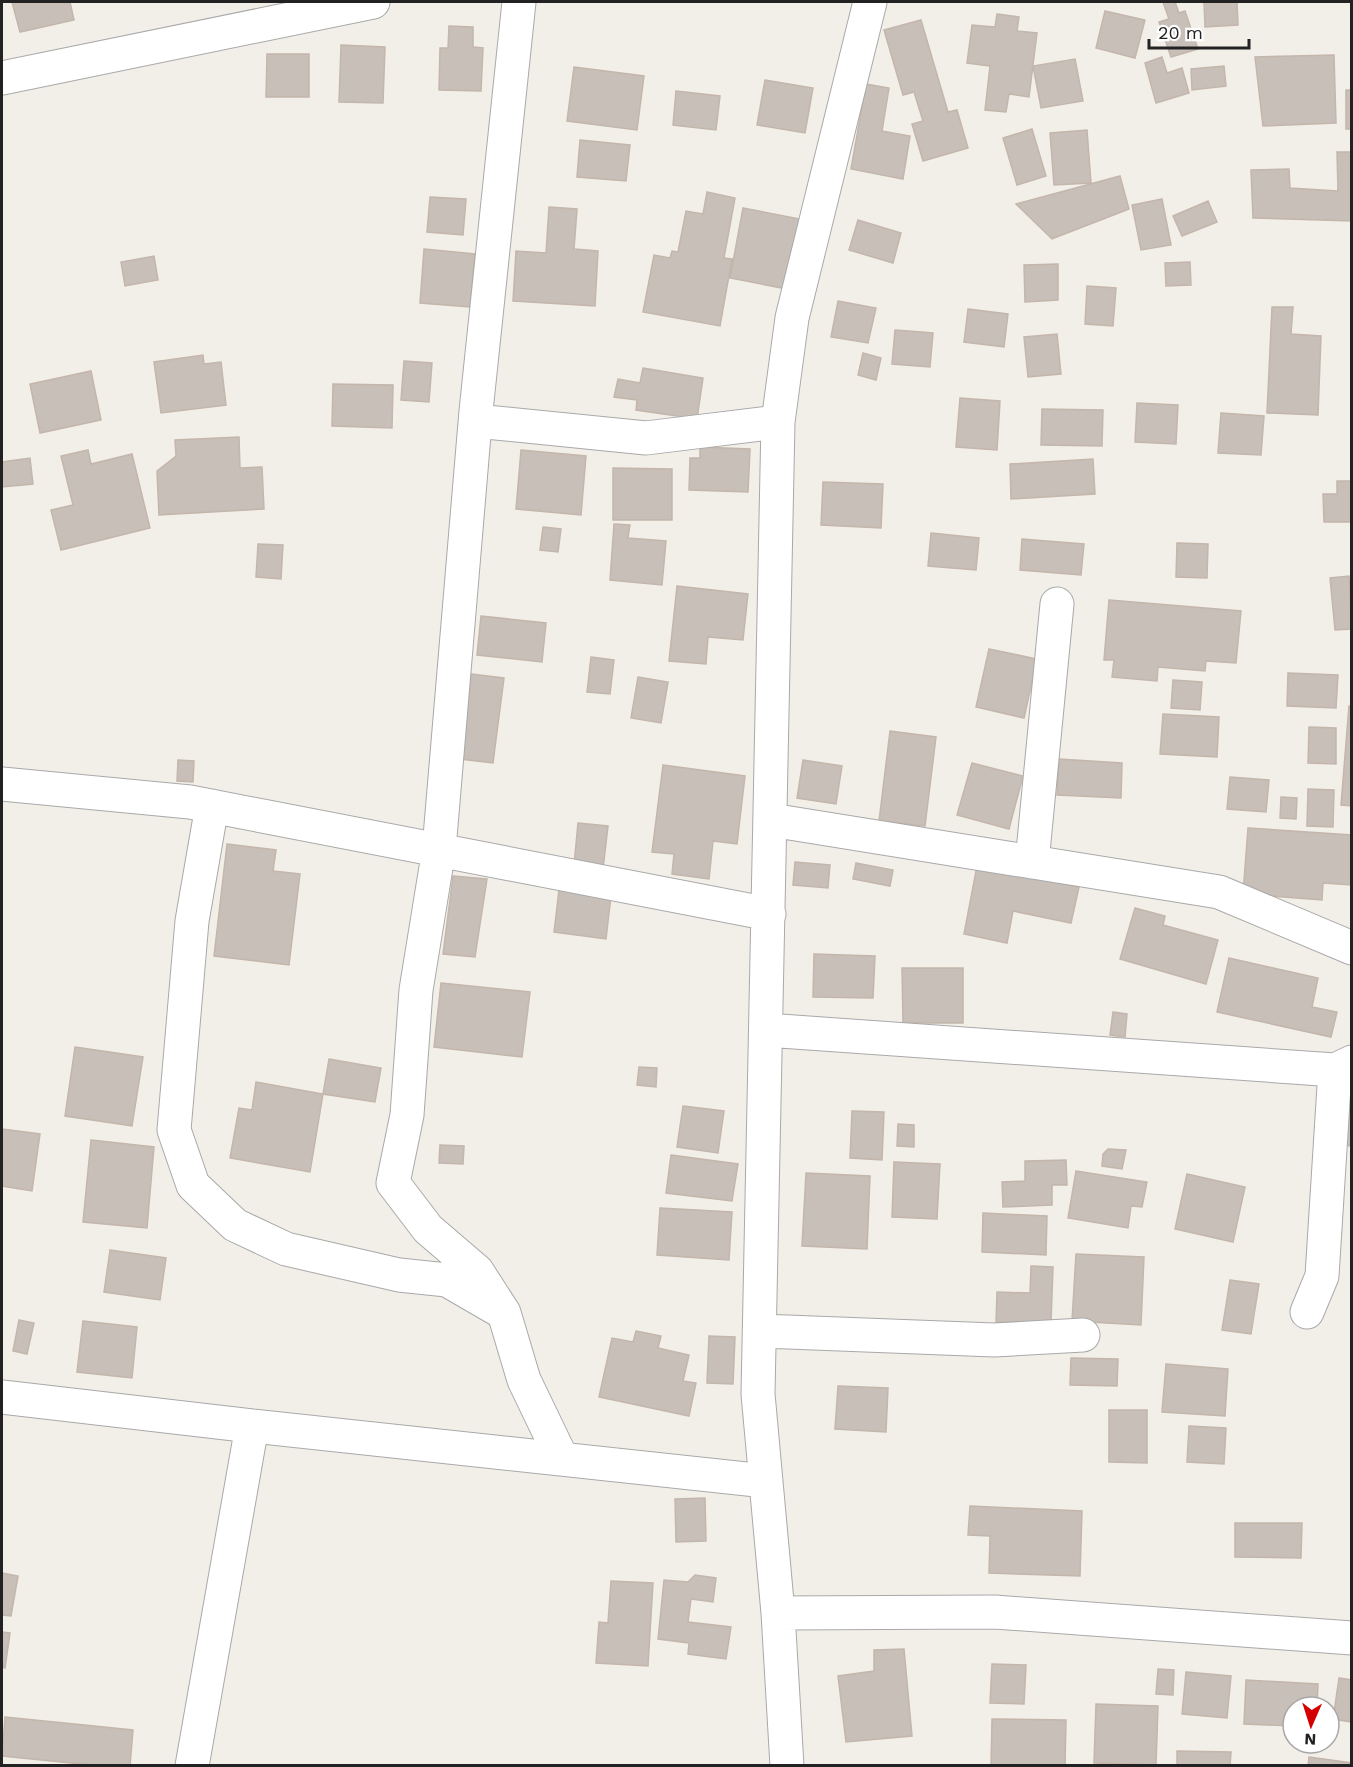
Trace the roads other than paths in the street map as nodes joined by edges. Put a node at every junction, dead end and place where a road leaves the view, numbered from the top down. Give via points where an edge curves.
1 (373, 2) edge
2 (519, 2) edge
3 (870, 2) edge
4 (2, 78) edge
5 (476, 421) junction
6 (778, 422) junction
7 (1057, 604) dead end
8 (2, 784) edge
9 (212, 806) junction
10 (771, 820) junction
11 (439, 849) junction
12 (1032, 862) junction
13 (769, 914) junction
14 (1352, 948) edge
15 (766, 1030) junction
16 (1343, 1066) edge
17 (504, 1312) junction
18 (1307, 1312) dead end
19 (760, 1331) junction
20 (1083, 1335) dead end
21 (2, 1397) edge
22 (252, 1426) junction
23 (562, 1459) junction
24 (766, 1481) junction
25 (778, 1613) junction
26 (1352, 1638) edge
27 (192, 1766) edge
28 (787, 1766) edge

1 - 4 street
2 - 5 street
3 - 6 street via 792,318
5 - 6 street via 646,438
5 - 11 street
6 - 10 street
7 - 12 street
8 - 9 street
9 - 11 street
9 - 17 street via 192,921 174,1130 193,1185 235,1225 286,1249 399,1275 447,1280
10 - 12 street
10 - 13 street
11 - 13 street
11 - 17 street via 416,990 407,1115 393,1183 428,1229 477,1271
12 - 14 street via 1219,892
13 - 15 street
15 - 16 street
15 - 19 street
16 - 18 street via 1322,1276
17 - 23 street via 524,1380
19 - 20 street via 994,1340
19 - 24 street via 758,1394
21 - 22 street
22 - 23 street
22 - 27 street
23 - 24 street
24 - 25 street
25 - 26 street via 995,1612
25 - 28 street

